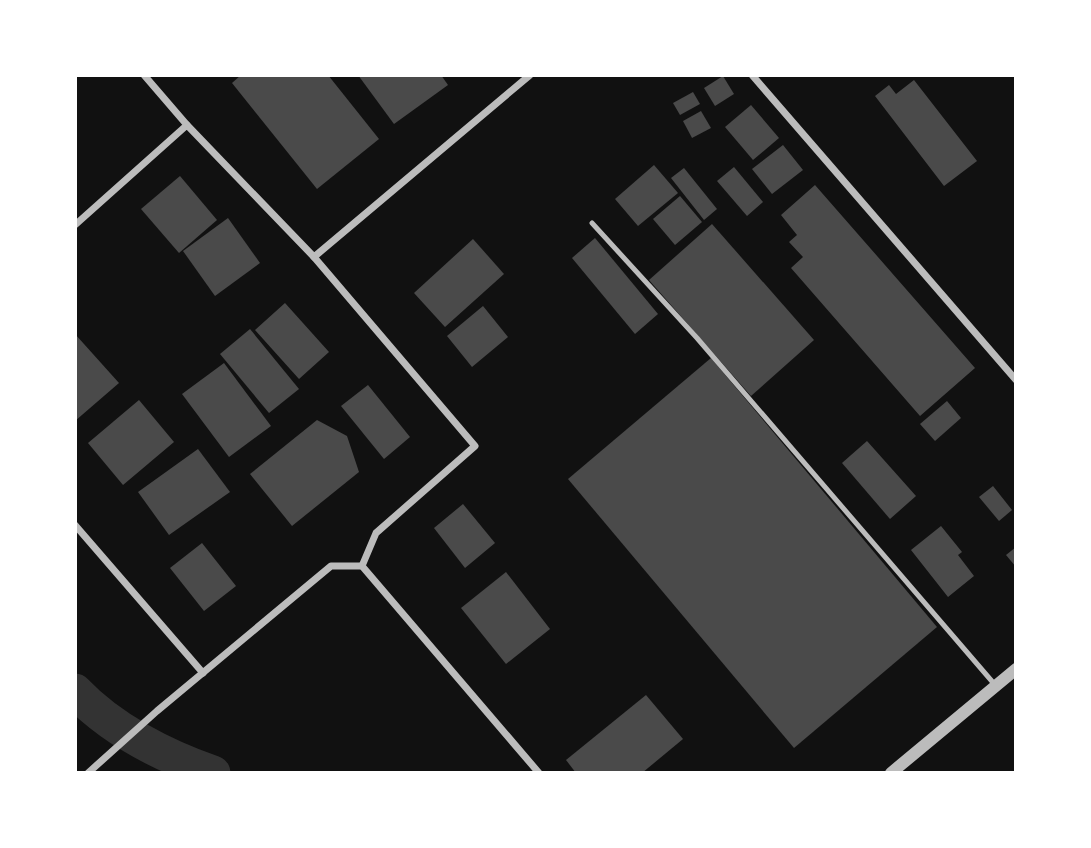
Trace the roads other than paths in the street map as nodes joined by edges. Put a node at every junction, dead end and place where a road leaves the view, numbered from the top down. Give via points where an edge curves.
1 (144, 75) edge
2 (530, 75) edge
3 (752, 75) edge
4 (187, 125) junction
5 (592, 223) dead end
6 (75, 225) edge
7 (314, 257) junction
8 (1016, 380) edge
9 (75, 524) edge
10 (362, 565) junction
11 (1016, 669) edge
12 (203, 673) junction
13 (996, 686) junction
14 (91, 770) edge
15 (539, 773) edge
16 (891, 773) edge

1 - 4 street
2 - 7 street
3 - 8 street
4 - 6 street
4 - 7 street
5 - 13 lane via 697,338
7 - 10 street via 475,446 376,533
9 - 12 street
10 - 12 street via 331,566
10 - 15 street
11 - 13 street
12 - 14 street
13 - 16 street

